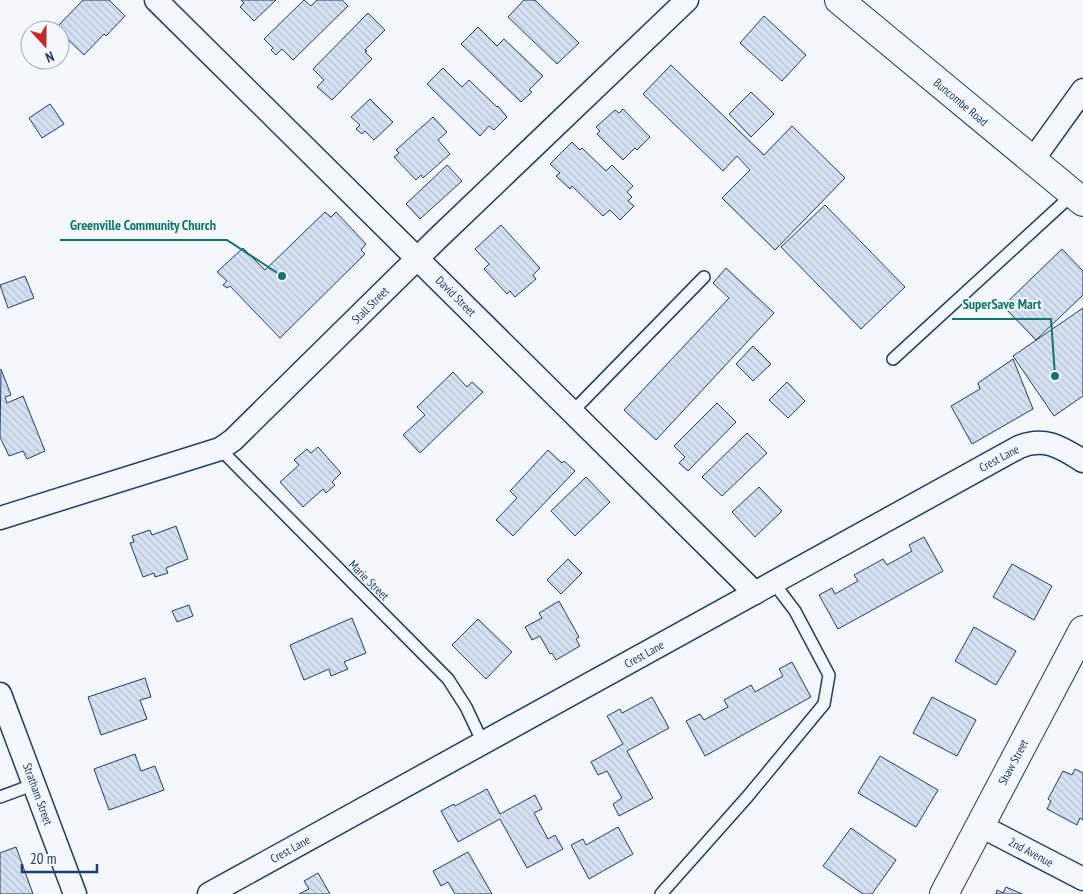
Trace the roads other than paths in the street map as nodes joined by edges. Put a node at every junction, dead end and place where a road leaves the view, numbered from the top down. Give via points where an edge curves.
1 (156, 0) edge
2 (686, 0) edge
3 (839, 0) edge
4 (1083, 90) edge
5 (1032, 162) junction
6 (1078, 198) edge
7 (418, 258) junction
8 (704, 277) dead end
9 (893, 358) dead end
10 (573, 412) junction
11 (220, 449) junction
12 (1081, 456) edge
13 (0, 518) edge
14 (764, 587) junction
15 (1083, 630) edge
16 (0, 694) edge
17 (483, 743) junction
18 (35, 784) junction
19 (0, 797) edge
20 (980, 825) junction
21 (1083, 879) edge
22 (75, 894) edge
23 (209, 894) edge
24 (661, 894) edge
25 (944, 894) edge

1 - 7 street, David Street
2 - 7 street, Stall Street
3 - 5 street, Buncombe Road
4 - 5 street
5 - 6 street, Buncombe Road
6 - 9 lane
7 - 10 street, David Street
7 - 11 street, Stall Street via 233,440
8 - 10 lane
10 - 14 street, David Street
11 - 13 street, Stall Street
11 - 17 lane, Marie Street via 448,679
12 - 14 street, Crest Lane via 1050,444 1025,444
14 - 17 street, Crest Lane
14 - 24 lane via 796,610 829,675 824,704
15 - 20 street, Shaw Street
16 - 18 street, Stratham Street
17 - 23 street, Crest Lane
18 - 19 lane
18 - 22 street, Stratham Street
20 - 21 street, 2nd Avenue
20 - 25 street, Shaw Street

